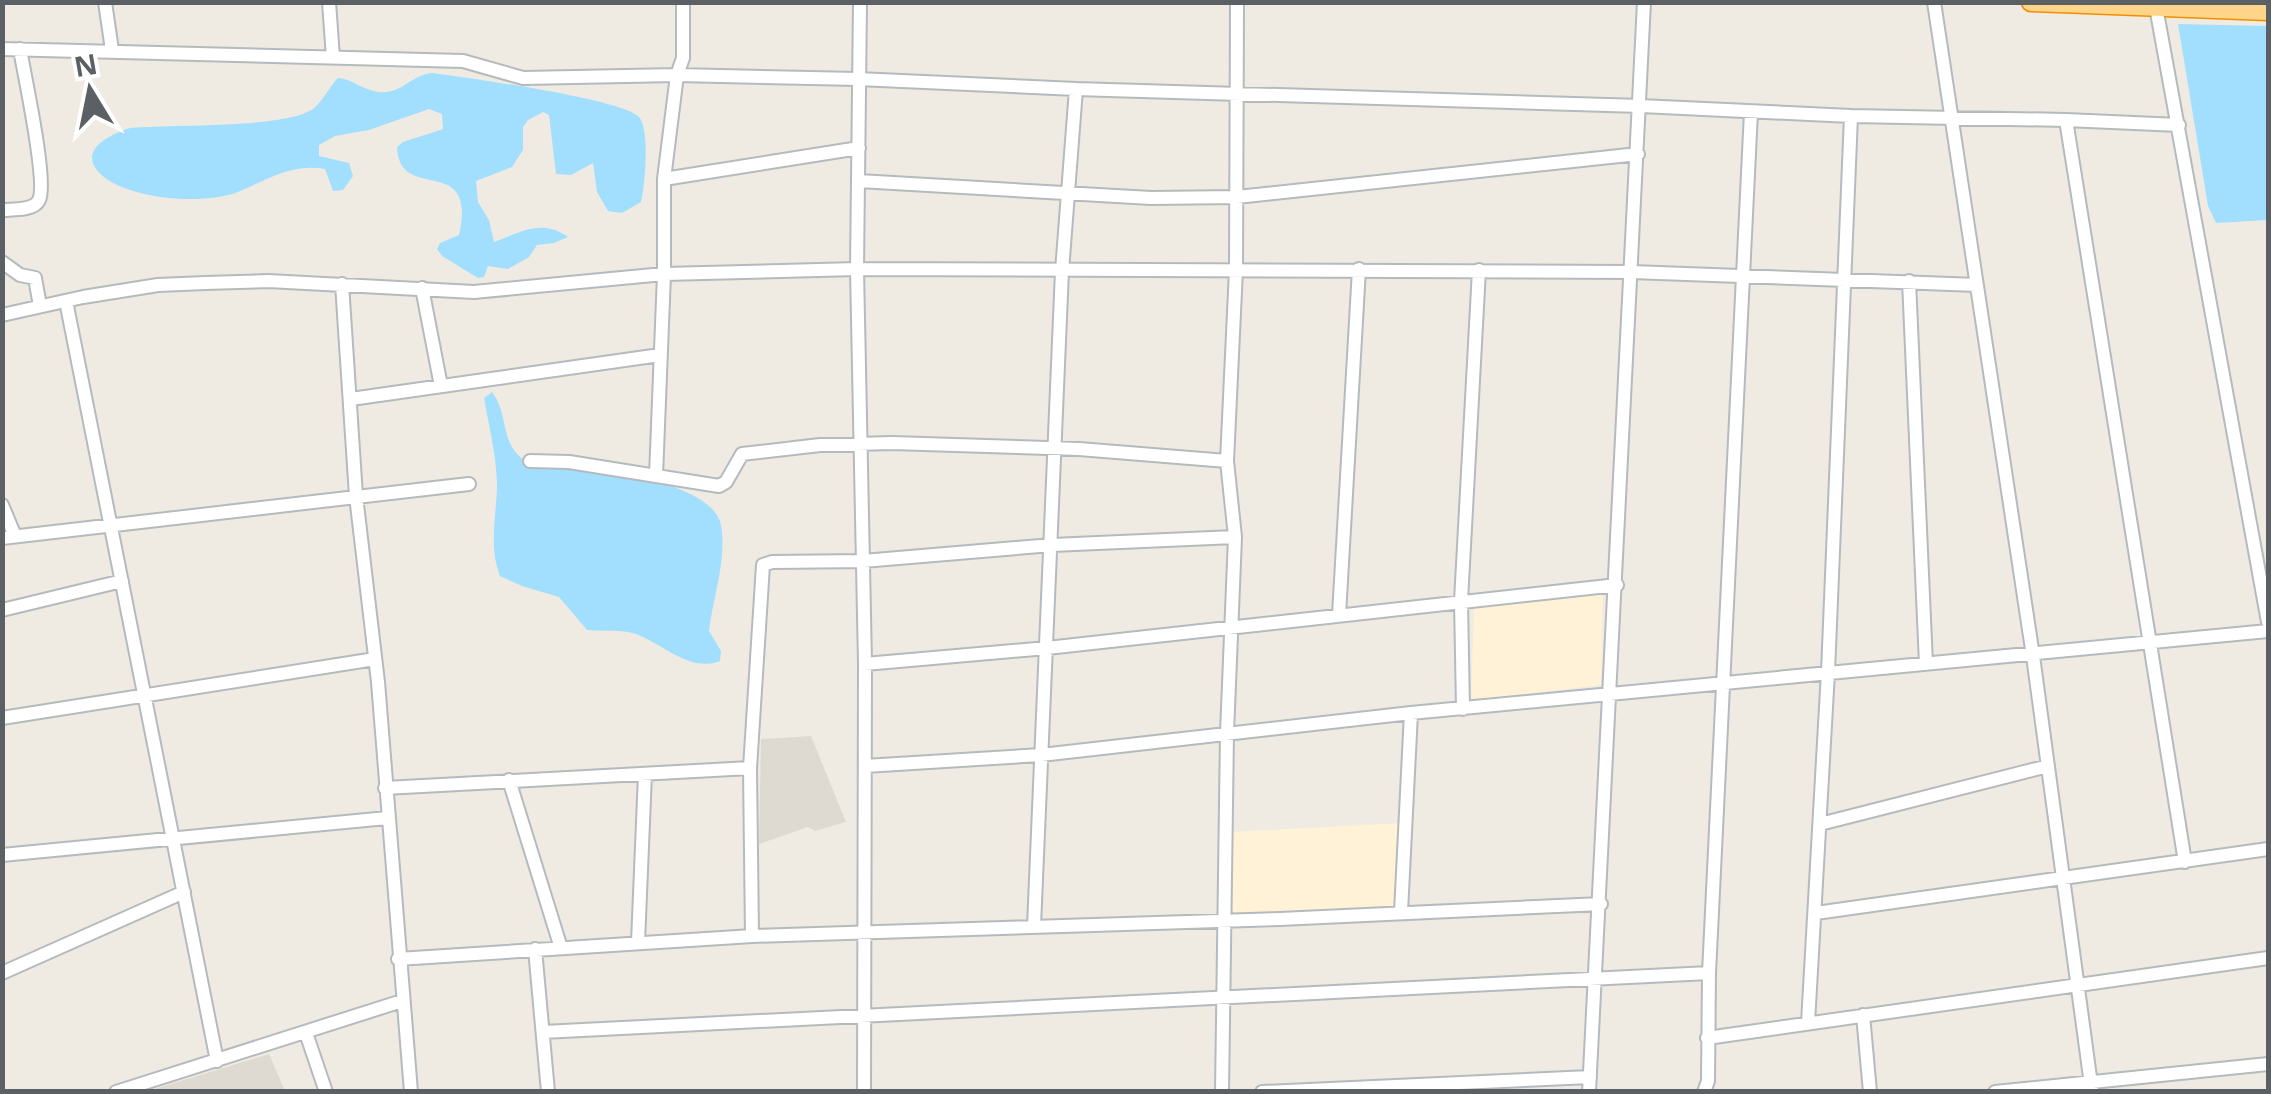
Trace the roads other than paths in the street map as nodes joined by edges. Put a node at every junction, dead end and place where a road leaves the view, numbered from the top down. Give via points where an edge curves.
1 (105, 2) edge
2 (329, 2) edge
3 (683, 2) edge
4 (860, 2) edge
5 (1237, 2) edge
6 (1644, 2) edge
7 (1934, 2) edge
8 (2030, 2) edge
9 (2156, 8) junction
10 (2268, 11) edge
11 (2, 49) edge
12 (20, 49) junction
13 (112, 50) junction
14 (333, 58) junction
15 (677, 76) junction
16 (858, 79) junction
17 (1076, 89) junction
18 (1237, 92) junction
19 (1641, 106) junction
20 (1752, 112) junction
21 (1850, 116) junction
22 (1951, 117) junction
23 (2066, 120) junction
24 (2178, 125) junction
25 (859, 148) junction
26 (1638, 154) junction
27 (664, 179) junction
28 (859, 181) junction
29 (1066, 194) junction
30 (1236, 197) junction
31 (2, 210) edge
32 (2, 262) edge
33 (857, 269) junction
34 (1359, 269) junction
35 (1236, 270) junction
36 (1479, 270) junction
37 (1062, 271) junction
38 (1632, 272) junction
39 (664, 274) junction
40 (1744, 276) junction
41 (1846, 280) junction
42 (1908, 281) junction
43 (342, 284) junction
44 (1977, 285) junction
45 (422, 288) junction
46 (66, 301) junction
47 (40, 306) junction
48 (2, 315) edge
49 (660, 355) junction
50 (440, 386) junction
51 (351, 399) junction
52 (859, 443) junction
53 (1055, 449) junction
54 (530, 461) dead end
55 (1228, 461) junction
56 (656, 476) junction
57 (469, 484) dead end
58 (356, 496) junction
59 (2, 505) edge
60 (112, 525) junction
61 (9, 537) edge
62 (1235, 537) junction
63 (1052, 544) junction
64 (863, 561) junction
65 (122, 581) junction
66 (1616, 586) junction
67 (1461, 601) junction
68 (2, 610) edge
69 (1340, 614) junction
70 (2268, 622) edge
71 (1232, 627) junction
72 (2268, 630) edge
73 (2148, 644) junction
74 (1047, 648) junction
75 (2032, 656) junction
76 (375, 659) junction
77 (866, 664) junction
78 (1926, 664) junction
79 (1828, 672) junction
80 (1725, 683) junction
81 (147, 696) junction
82 (1611, 696) junction
83 (1463, 709) junction
84 (1412, 713) junction
85 (2, 718) edge
86 (1228, 733) junction
87 (1041, 754) junction
88 (865, 766) junction
89 (2048, 766) junction
90 (750, 768) junction
91 (644, 774) junction
92 (509, 780) junction
93 (385, 788) junction
94 (387, 818) junction
95 (1820, 824) junction
96 (173, 839) junction
97 (2268, 850) edge
98 (2, 855) edge
99 (2185, 862) junction
100 (2064, 878) junction
101 (184, 892) junction
102 (1601, 904) junction
103 (1400, 912) junction
104 (1816, 913) junction
105 (1223, 921) junction
106 (1034, 926) junction
107 (864, 932) junction
108 (752, 936) junction
109 (638, 942) junction
110 (562, 948) junction
111 (535, 949) junction
112 (398, 958) junction
113 (2268, 958) edge
114 (2, 973) edge
115 (1709, 974) junction
116 (1597, 979) junction
117 (2080, 986) junction
118 (1222, 998) junction
119 (402, 1001) junction
120 (1863, 1014) junction
121 (864, 1018) junction
122 (1808, 1023) junction
123 (543, 1032) junction
124 (306, 1033) junction
125 (1707, 1038) junction
126 (218, 1061) junction
127 (2268, 1064) edge
128 (1590, 1084) edge
129 (2091, 1086) edge
130 (1460, 1087) edge
131 (1354, 1089) edge
132 (116, 1092) edge
133 (326, 1092) edge
134 (411, 1092) edge
135 (548, 1092) edge
136 (864, 1092) edge
137 (1222, 1092) edge
138 (1262, 1092) edge
139 (1704, 1092) edge
140 (1870, 1092) edge
141 (1995, 1092) edge

1 - 13 street
2 - 14 street
3 - 15 street via 684,58
4 - 16 street
5 - 18 street
6 - 19 street
7 - 22 street
8 - 9 highway
9 - 10 highway
9 - 24 street
11 - 12 street
12 - 13 street
12 - 31 street via 39,202
13 - 14 street
14 - 15 street via 463,61 523,78
15 - 16 street
15 - 27 street
16 - 17 street
16 - 25 street
17 - 18 street
17 - 29 street
18 - 19 street
18 - 30 street
19 - 20 street
19 - 26 street
20 - 21 street
20 - 40 street
21 - 22 street
21 - 41 street
22 - 23 street
22 - 44 street
23 - 24 street
23 - 73 street
24 - 70 street
25 - 27 street
25 - 28 street
26 - 30 street
26 - 38 street
27 - 39 street
28 - 29 street
28 - 33 street
29 - 30 street
29 - 37 street
30 - 35 street
32 - 47 street via 34,278
33 - 37 street
33 - 39 street
33 - 52 street
34 - 35 street
34 - 36 street
34 - 69 street
35 - 37 street
35 - 55 street
36 - 38 street
36 - 67 street
37 - 53 street
38 - 40 street
38 - 66 street
39 - 45 street via 474,292
39 - 49 street
40 - 41 street
40 - 80 street
41 - 42 street
41 - 79 street
42 - 44 street
42 - 78 street
43 - 45 street
43 - 46 street via 158,285
43 - 51 street
44 - 75 street
45 - 50 street
46 - 47 street
46 - 60 street
47 - 48 street
49 - 50 street
49 - 56 street
50 - 51 street
51 - 58 street
52 - 53 street
52 - 56 street via 742,454 718,486
52 - 64 street
53 - 55 street
53 - 63 street
54 - 56 street
55 - 62 street
57 - 58 street
58 - 60 street
58 - 76 street
59 - 61 street
60 - 61 street
60 - 65 street
62 - 63 street
62 - 71 street
63 - 64 street
63 - 74 street
64 - 77 street
64 - 90 street via 763,565
65 - 68 street
65 - 81 street
66 - 67 street
66 - 82 street
67 - 69 street
67 - 83 street
69 - 71 street
71 - 74 street
71 - 86 street
72 - 73 street
73 - 75 street
73 - 99 street
74 - 77 street
74 - 87 street
75 - 78 street
75 - 89 street
76 - 81 street
76 - 93 street
77 - 88 street
78 - 79 street
79 - 80 street
79 - 95 street
80 - 82 street
80 - 115 street
81 - 85 street
81 - 96 street
82 - 83 street
82 - 102 street
83 - 84 street
84 - 86 street
84 - 103 street
86 - 87 street
86 - 105 street
87 - 88 street
87 - 106 street
88 - 107 street
89 - 95 street
89 - 100 street
90 - 91 street
90 - 108 street
91 - 92 street
91 - 109 street
92 - 93 street
92 - 110 street
93 - 94 street
94 - 96 street
94 - 112 street
95 - 104 street
96 - 98 street
96 - 101 street
97 - 99 street
99 - 100 street
100 - 104 street
100 - 117 street
101 - 114 street
101 - 126 street
102 - 103 street
102 - 116 street
103 - 105 street
104 - 122 street
105 - 106 street
105 - 118 street
106 - 107 street
107 - 108 street
107 - 121 street
108 - 109 street
109 - 110 street
110 - 111 street
111 - 112 street
111 - 123 street
112 - 119 street
113 - 117 street
115 - 116 street
115 - 125 street
116 - 118 street
116 - 128 street
117 - 120 street
117 - 129 street
118 - 121 street
118 - 137 street
119 - 124 street
119 - 134 street
120 - 122 street
120 - 140 street
121 - 123 street
121 - 136 street
122 - 125 street
123 - 135 street
124 - 126 street
124 - 133 street
125 - 139 street
126 - 132 street
127 - 129 street
128 - 130 street
129 - 141 street
130 - 131 street
131 - 138 street

